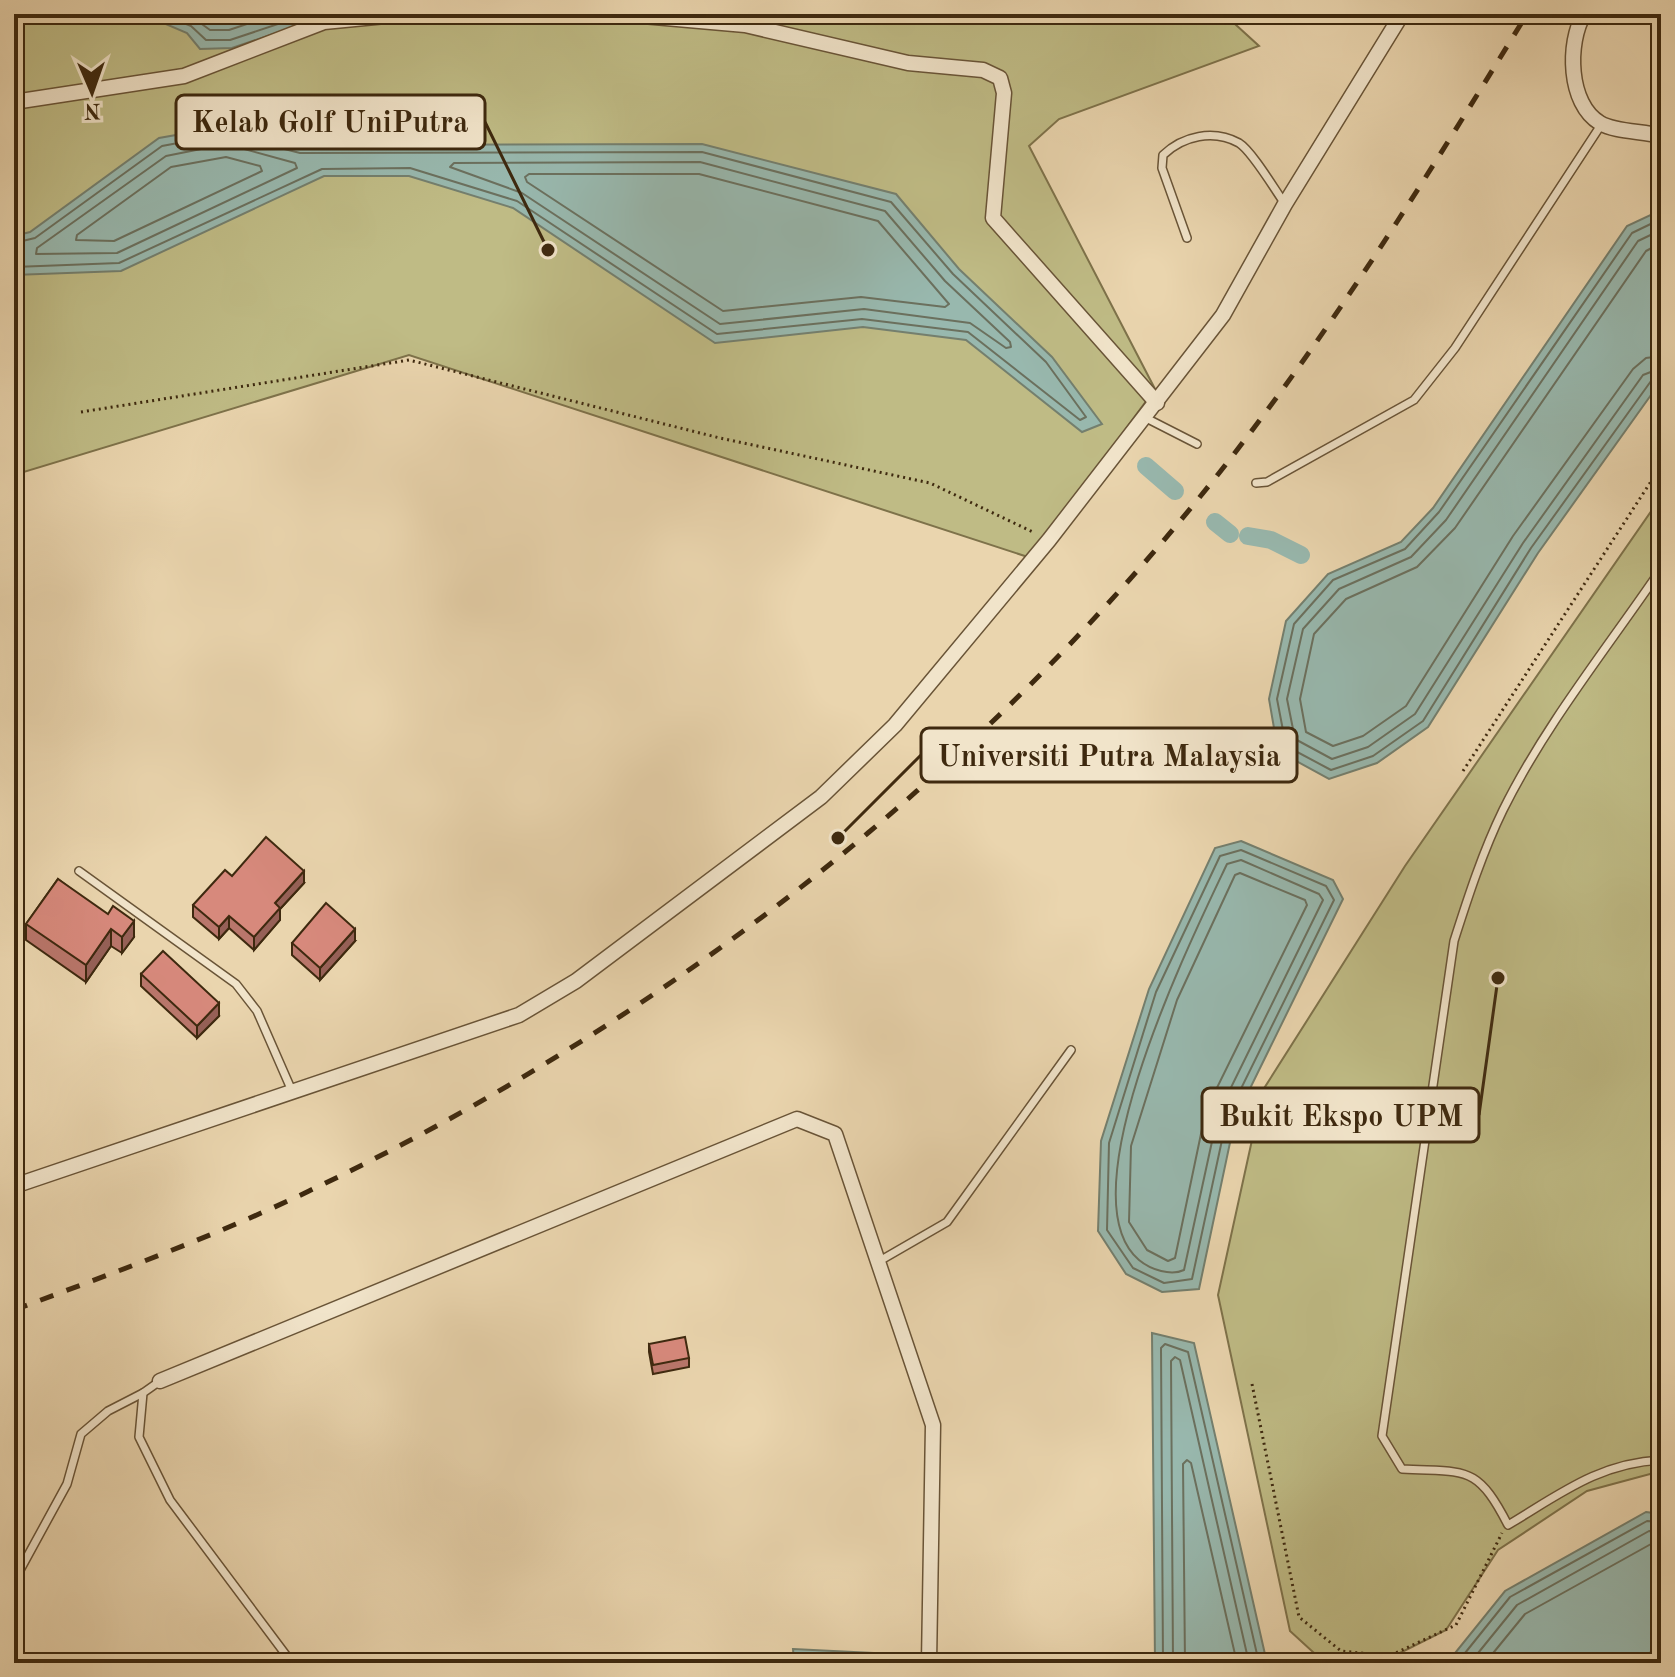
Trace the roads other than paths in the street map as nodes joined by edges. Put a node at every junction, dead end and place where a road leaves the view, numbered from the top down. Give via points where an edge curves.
1 (17, 14) edge
2 (406, 14) edge
3 (620, 14) edge
4 (1402, 14) edge
5 (1584, 14) edge
6 (14, 24) edge
7 (14, 102) edge
8 (1601, 125) junction
9 (1661, 136) edge
10 (1285, 204) junction
11 (1187, 238) dead end
12 (1157, 403) junction
13 (1146, 418) junction
14 (1197, 444) dead end
15 (1256, 483) dead end
16 (1661, 569) edge
17 (79, 871) dead end
18 (1071, 1050) dead end
19 (292, 1091) junction
20 (14, 1186) edge
21 (876, 1263) junction
22 (160, 1381) joint
23 (143, 1393) junction
24 (1661, 1460) edge
25 (14, 1581) edge
26 (292, 1663) edge
27 (929, 1663) edge

1 - 6 street
2 - 7 street via 324,22 184,76
3 - 12 street via 745,25 908,63 983,70 1000,78 1004,93 993,218
4 - 10 street
5 - 8 street via 1577,26 1573,70 1584,109
8 - 9 street
8 - 15 lane via 1414,400 1341,444
10 - 11 lane via 1241,144 1210,134 1176,143 1163,155 1162,168
10 - 12 street via 1223,315
12 - 13 street
13 - 14 lane
13 - 19 street via 895,725 821,797 576,981 519,1015
16 - 24 lane via 1503,810 1454,941 1382,1436 1402,1469 1477,1478 1492,1493 1508,1525 1601,1470
17 - 19 lane via 236,984 257,1011
18 - 21 lane via 947,1222
19 - 20 street
21 - 22 street via 835,1134 797,1119
21 - 27 street via 933,1425
22 - 23 lane
23 - 25 lane via 108,1411 81,1434 67,1484
23 - 26 lane via 139,1437 170,1500

